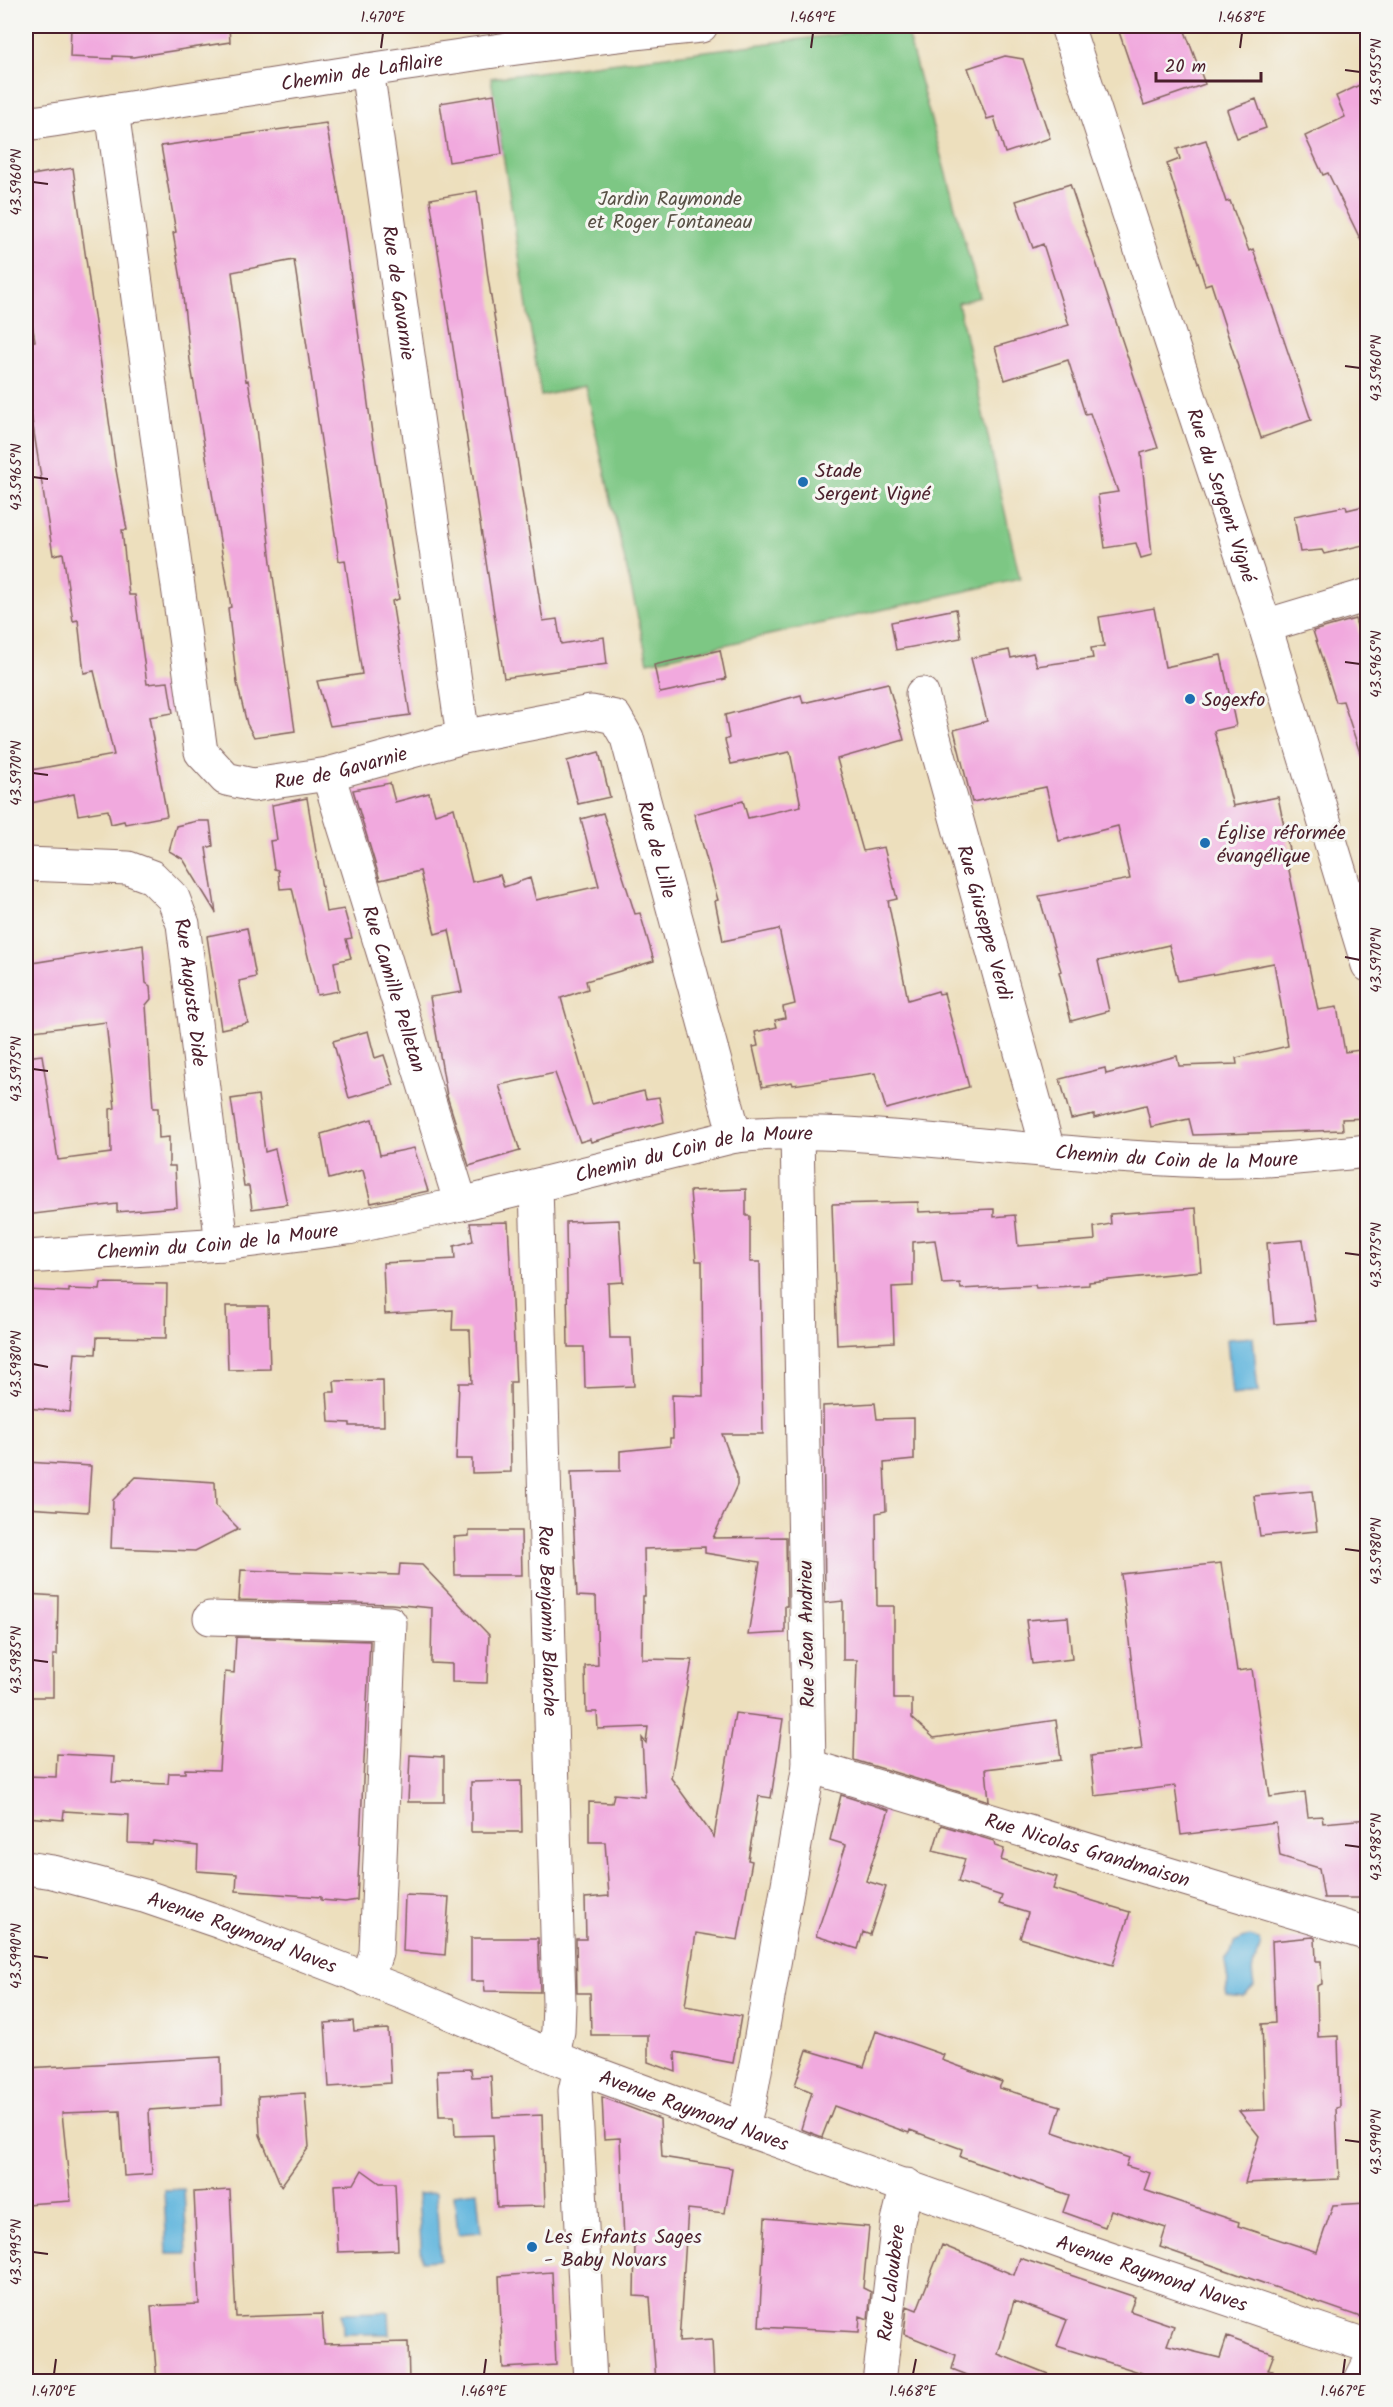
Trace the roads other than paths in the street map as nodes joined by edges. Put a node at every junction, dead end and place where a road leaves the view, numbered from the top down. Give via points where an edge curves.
1 (700, 26) edge
2 (1067, 26) edge
3 (629, 29) edge
4 (367, 70) junction
5 (112, 111) junction
6 (26, 124) edge
7 (1368, 595) edge
8 (1265, 626) junction
9 (922, 694) dead end
10 (463, 737) junction
11 (328, 774) junction
12 (26, 864) edge
13 (1368, 965) edge
14 (797, 1133) junction
15 (735, 1136) junction
16 (1048, 1150) junction
17 (1368, 1151) edge
18 (536, 1186) junction
19 (461, 1204) junction
20 (222, 1244) junction
21 (26, 1257) edge
22 (210, 1618) dead end
23 (809, 1766) junction
24 (26, 1868) edge
25 (1368, 1934) edge
26 (367, 1980) junction
27 (567, 2062) junction
28 (742, 2128) junction
29 (907, 2185) junction
30 (1368, 2346) edge
31 (1368, 2366) edge
32 (590, 2382) edge
33 (879, 2382) edge
34 (1360, 2382) edge

1 - 3 street, Chemin de Lafilaire
2 - 8 street, Rue du Sergent Vigné
3 - 4 street, Chemin de Lafilaire
4 - 5 street, Chemin de Lafilaire
4 - 10 street, Rue de Gavarnie
5 - 6 street, Chemin de Lafilaire
5 - 11 street, Rue de Gavarnie via 201,752 226,779 253,785
7 - 8 street
8 - 13 street, Rue du Sergent Vigné
9 - 16 street, Rue Giuseppe Verdi
10 - 11 street, Rue de Gavarnie
10 - 15 street, Rue de Lille via 591,712 615,717 627,738
11 - 19 street, Rue Camille Pelletan
12 - 20 street, Rue Auguste Dide via 128,868 152,877 173,898 183,924
14 - 15 street, Chemin du Coin de la Moure
14 - 16 street, Chemin du Coin de la Moure
14 - 23 street, Rue Jean Andrieu
15 - 18 street, Chemin du Coin de la Moure
16 - 17 street, Chemin du Coin de la Moure via 1209,1161
18 - 19 street, Chemin du Coin de la Moure
18 - 27 street, Rue Benjamin Blanche via 558,2031
19 - 20 street, Chemin du Coin de la Moure via 348,1228
20 - 21 street, Chemin du Coin de la Moure
22 - 26 street via 390,1623 376,1953
23 - 25 street, Rue Nicolas Grandmaison
23 - 28 street, Rue Jean Andrieu
24 - 26 street, Avenue Raymond Naves via 144,1896
26 - 27 street, Avenue Raymond Naves
27 - 28 street, Avenue Raymond Naves
27 - 32 street, Rue Benjamin Blanche via 575,2091
28 - 29 street, Avenue Raymond Naves
29 - 30 street, Avenue Raymond Naves via 1095,2254
29 - 33 street, Rue Laloubère via 898,2221
31 - 34 street

